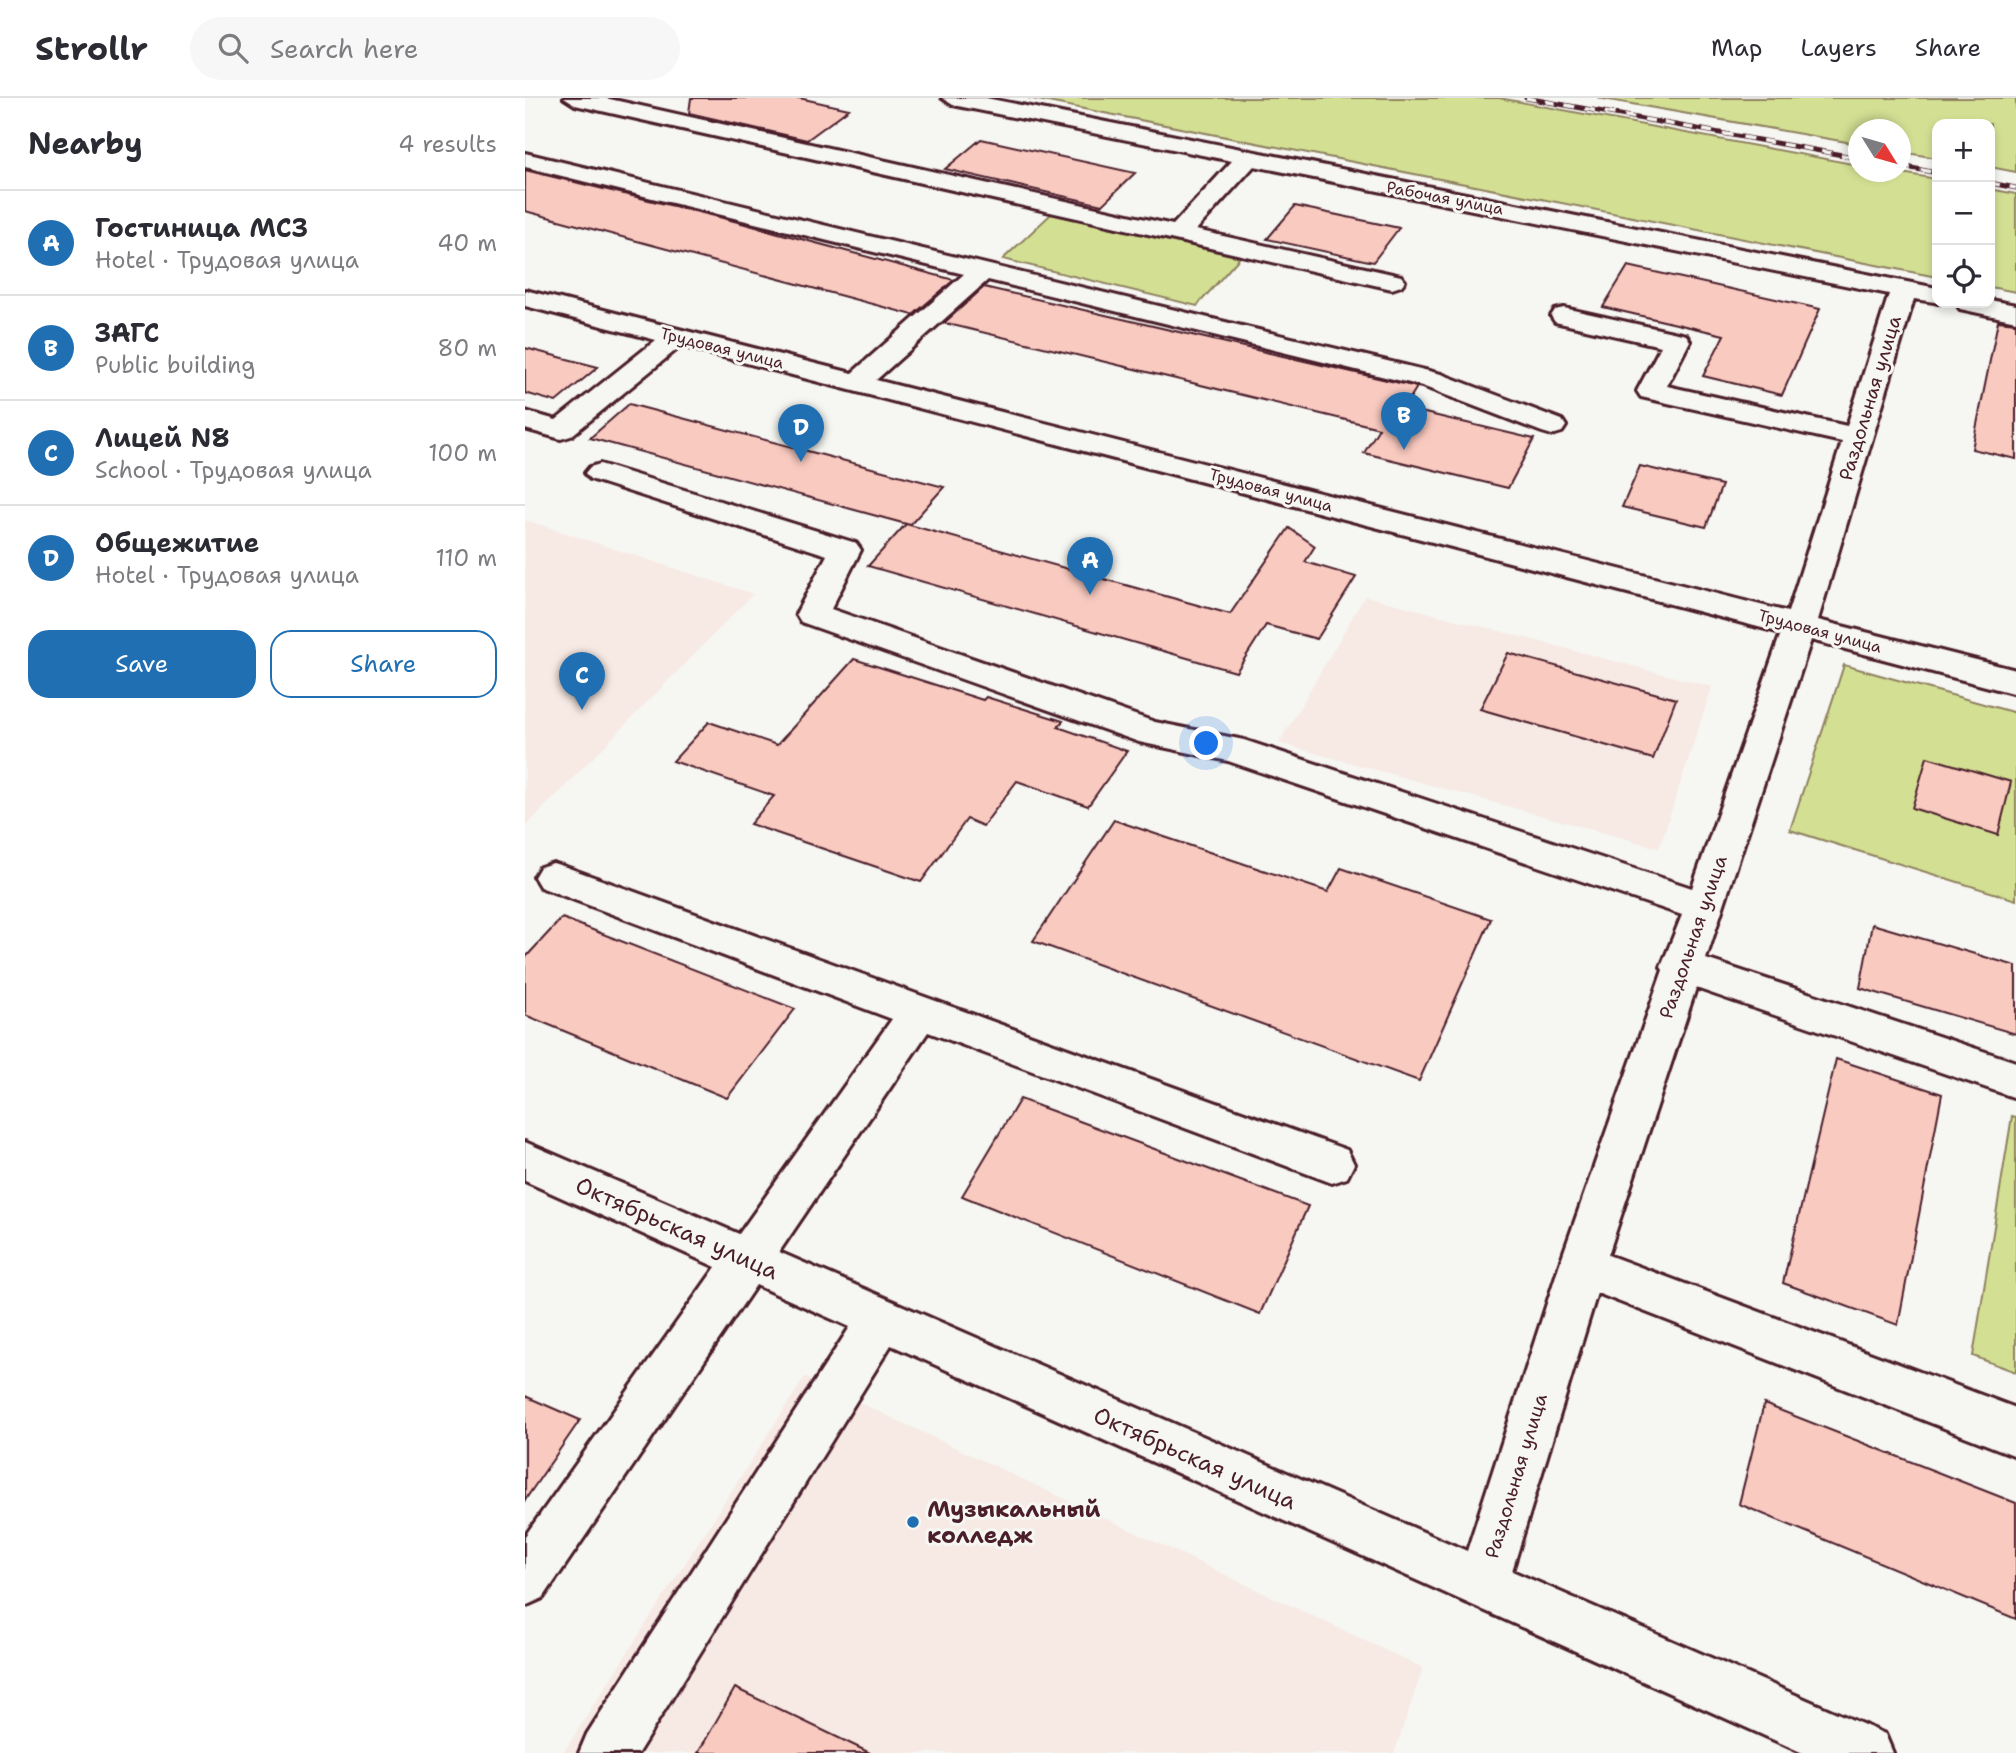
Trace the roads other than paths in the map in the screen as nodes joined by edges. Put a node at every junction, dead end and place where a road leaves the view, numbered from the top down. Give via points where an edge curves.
1 (575, 98) edge
2 (953, 98) edge
3 (1248, 158) junction
4 (525, 160) edge
5 (1179, 233) junction
6 (981, 273) junction
7 (1392, 281) dead end
8 (1921, 293) edge
9 (525, 298) edge
10 (1992, 308) edge
11 (2016, 313) edge
12 (1564, 316) dead end
13 (677, 336) junction
14 (858, 383) junction
15 (525, 420) edge
16 (1552, 426) dead end
17 (1858, 437) junction
18 (600, 472) dead end
19 (1800, 625) junction
20 (2016, 682) edge
21 (553, 877) dead end
22 (1704, 907) junction
23 (1681, 967) junction
24 (920, 1012) junction
25 (2016, 1080) edge
26 (525, 1161) edge
27 (1332, 1164) dead end
28 (747, 1259) junction
29 (1582, 1266) junction
30 (881, 1319) junction
31 (2016, 1432) edge
32 (525, 1580) edge
33 (1482, 1585) junction
34 (606, 1753) edge
35 (1866, 1753) edge

1 - 5 street
2 - 3 street, Рабочая улица
3 - 5 street
3 - 8 street, Рабочая улица
4 - 6 street
5 - 7 street
6 - 14 street
6 - 16 street via 1431,380
8 - 17 street, Раздольная улица
9 - 13 street, Трудовая улица
10 - 11 street
12 - 17 street via 1677,341 1651,391
13 - 14 street, Трудовая улица
13 - 15 street via 561,430
14 - 19 street, Трудовая улица
17 - 19 street, Раздольная улица
18 - 22 street via 845,550 812,614 1151,733 1232,749
19 - 20 street, Трудовая улица
19 - 22 street, Раздольная улица
21 - 24 street
22 - 23 street, Раздольная улица
23 - 25 street
23 - 29 street, Раздольная улица
24 - 27 street
24 - 28 street
26 - 28 street, Октябрьская улица
28 - 30 street, Октябрьская улица
28 - 32 street
29 - 31 street
29 - 33 street, Раздольная улица
30 - 33 street, Октябрьская улица
30 - 34 street
33 - 35 street, Октябрьская улица

